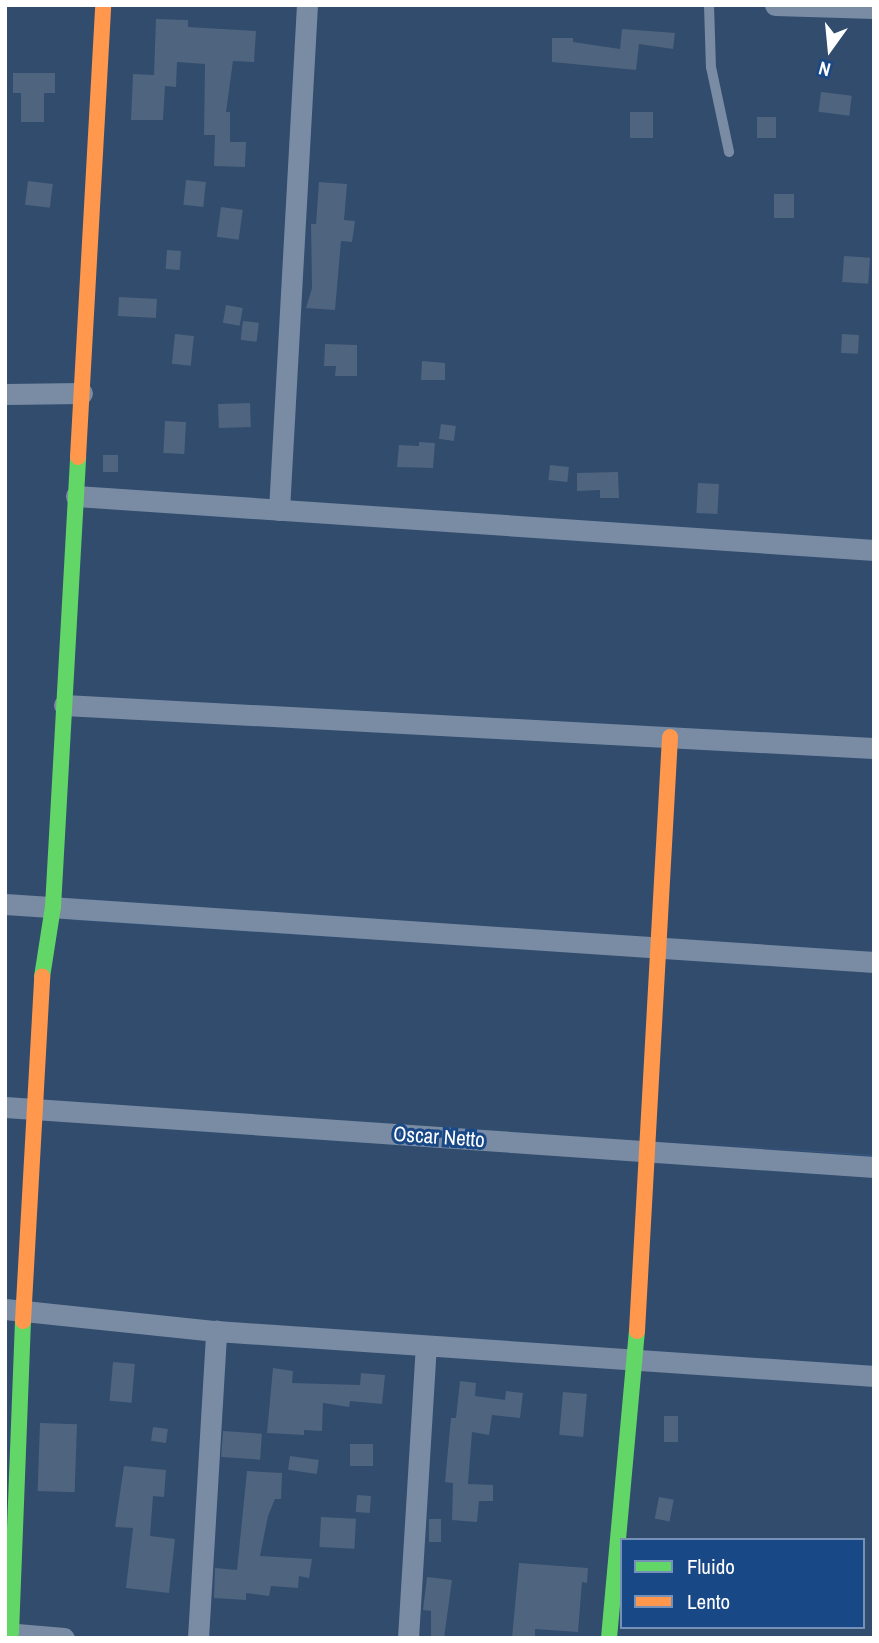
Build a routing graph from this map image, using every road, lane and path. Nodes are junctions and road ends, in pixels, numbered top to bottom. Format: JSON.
{"nodes":[{"id":1,"x":103,"y":5,"type":"edge"},
{"id":2,"x":307,"y":5,"type":"edge"},
{"id":3,"x":709,"y":5,"type":"edge"},
{"id":4,"x":775,"y":5,"type":"edge"},
{"id":5,"x":874,"y":8,"type":"edge"},
{"id":6,"x":729,"y":152,"type":"dead end"},
{"id":7,"x":82,"y":393,"type":"junction"},
{"id":8,"x":5,"y":394,"type":"edge"},
{"id":9,"x":76,"y":496,"type":"junction"},
{"id":10,"x":279,"y":510,"type":"junction"},
{"id":11,"x":874,"y":550,"type":"edge"},
{"id":12,"x":64,"y":705,"type":"junction"},
{"id":13,"x":670,"y":737,"type":"junction"},
{"id":14,"x":873,"y":748,"type":"edge"},
{"id":15,"x":5,"y":904,"type":"edge"},
{"id":16,"x":52,"y":907,"type":"junction"},
{"id":17,"x":658,"y":947,"type":"junction"},
{"id":18,"x":874,"y":962,"type":"edge"},
{"id":19,"x":5,"y":1107,"type":"edge"},
{"id":20,"x":32,"y":1108,"type":"junction"},
{"id":21,"x":647,"y":1151,"type":"junction"},
{"id":22,"x":874,"y":1167,"type":"edge"},
{"id":23,"x":13,"y":1310,"type":"edge"},
{"id":24,"x":216,"y":1331,"type":"junction"},
{"id":25,"x":426,"y":1347,"type":"junction"},
{"id":26,"x":635,"y":1362,"type":"junction"},
{"id":27,"x":874,"y":1377,"type":"edge"},
{"id":28,"x":8,"y":1633,"type":"edge"},
{"id":29,"x":64,"y":1638,"type":"edge"},
{"id":30,"x":198,"y":1638,"type":"edge"},
{"id":31,"x":408,"y":1638,"type":"edge"},
{"id":32,"x":609,"y":1638,"type":"edge"}],
"edges":[{"from":1,"to":7,"type":"street"},
{"from":2,"to":10,"type":"street"},
{"from":3,"to":6,"type":"lane"},
{"from":4,"to":5,"type":"street"},
{"from":7,"to":8,"type":"street"},
{"from":7,"to":9,"type":"street"},
{"from":9,"to":10,"type":"street"},
{"from":9,"to":12,"type":"street"},
{"from":10,"to":11,"type":"street"},
{"from":12,"to":13,"type":"street"},
{"from":12,"to":16,"type":"street"},
{"from":13,"to":14,"type":"street"},
{"from":13,"to":17,"type":"street"},
{"from":15,"to":16,"type":"street"},
{"from":16,"to":17,"type":"street"},
{"from":16,"to":20,"type":"street"},
{"from":17,"to":18,"type":"street"},
{"from":17,"to":21,"type":"street"},
{"from":19,"to":20,"type":"street","name":"Oscar Netto"},
{"from":20,"to":21,"type":"street","name":"Oscar Netto"},
{"from":20,"to":23,"type":"street"},
{"from":21,"to":22,"type":"street","name":"Oscar Netto"},
{"from":21,"to":26,"type":"street"},
{"from":23,"to":24,"type":"street"},
{"from":23,"to":28,"type":"street"},
{"from":24,"to":25,"type":"street"},
{"from":24,"to":30,"type":"street"},
{"from":25,"to":26,"type":"street"},
{"from":25,"to":31,"type":"street"},
{"from":26,"to":27,"type":"street"},
{"from":26,"to":32,"type":"street"},
{"from":28,"to":29,"type":"street"}]}
